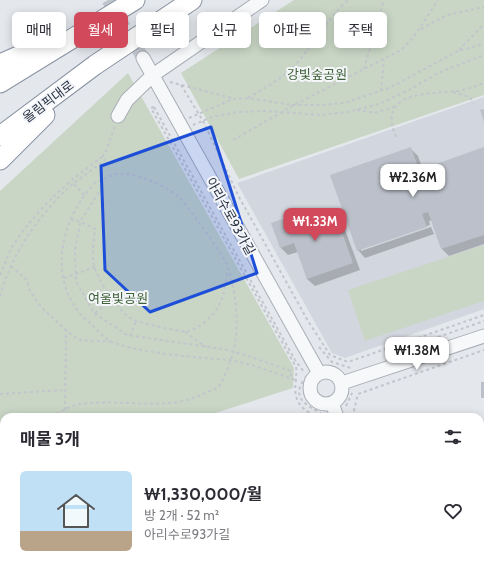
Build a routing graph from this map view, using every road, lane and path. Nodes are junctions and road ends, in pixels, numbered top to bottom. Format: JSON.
{"nodes":[{"id":1,"x":135,"y":0,"type":"edge"},
{"id":2,"x":192,"y":0,"type":"edge"},
{"id":3,"x":262,"y":0,"type":"edge"},
{"id":4,"x":348,"y":0,"type":"edge"},
{"id":5,"x":384,"y":0,"type":"edge"},
{"id":6,"x":438,"y":0,"type":"edge"},
{"id":7,"x":484,"y":7,"type":"edge"},
{"id":8,"x":484,"y":24,"type":"edge"},
{"id":9,"x":418,"y":31,"type":"junction"},
{"id":10,"x":484,"y":44,"type":"edge"},
{"id":11,"x":458,"y":51,"type":"junction"},
{"id":12,"x":484,"y":55,"type":"edge"},
{"id":13,"x":143,"y":58,"type":"tunnel mouth"},
{"id":14,"x":384,"y":60,"type":"junction"},
{"id":15,"x":96,"y":65,"type":"junction"},
{"id":16,"x":364,"y":69,"type":"junction"},
{"id":17,"x":153,"y":75,"type":"junction"},
{"id":18,"x":1,"y":77,"type":"edge"},
{"id":19,"x":169,"y":82,"type":"dead end"},
{"id":20,"x":484,"y":83,"type":"edge"},
{"id":21,"x":181,"y":85,"type":"junction"},
{"id":22,"x":381,"y":91,"type":"junction"},
{"id":23,"x":451,"y":91,"type":"junction"},
{"id":24,"x":233,"y":98,"type":"junction"},
{"id":25,"x":248,"y":98,"type":"junction"},
{"id":26,"x":473,"y":103,"type":"dead end"},
{"id":27,"x":294,"y":105,"type":"junction"},
{"id":28,"x":394,"y":107,"type":"junction"},
{"id":29,"x":356,"y":110,"type":"junction"},
{"id":30,"x":282,"y":112,"type":"junction"},
{"id":31,"x":198,"y":114,"type":"junction"},
{"id":32,"x":118,"y":116,"type":"joint"},
{"id":33,"x":189,"y":118,"type":"dead end"},
{"id":34,"x":203,"y":121,"type":"junction"},
{"id":35,"x":193,"y":125,"type":"dead end"},
{"id":36,"x":0,"y":136,"type":"edge"},
{"id":37,"x":396,"y":137,"type":"dead end"},
{"id":38,"x":233,"y":140,"type":"dead end"},
{"id":39,"x":102,"y":157,"type":"junction"},
{"id":40,"x":0,"y":160,"type":"edge"},
{"id":41,"x":102,"y":181,"type":"junction"},
{"id":42,"x":74,"y":184,"type":"junction"},
{"id":43,"x":84,"y":195,"type":"junction"},
{"id":44,"x":70,"y":219,"type":"junction"},
{"id":45,"x":81,"y":222,"type":"junction"},
{"id":46,"x":11,"y":266,"type":"junction"},
{"id":47,"x":95,"y":268,"type":"junction"},
{"id":48,"x":228,"y":270,"type":"junction"},
{"id":49,"x":75,"y":273,"type":"junction"},
{"id":50,"x":0,"y":275,"type":"edge"},
{"id":51,"x":64,"y":278,"type":"junction"},
{"id":52,"x":0,"y":296,"type":"edge"},
{"id":53,"x":113,"y":299,"type":"junction"},
{"id":54,"x":94,"y":313,"type":"junction"},
{"id":55,"x":484,"y":315,"type":"edge"},
{"id":56,"x":136,"y":321,"type":"junction"},
{"id":57,"x":66,"y":331,"type":"junction"},
{"id":58,"x":184,"y":331,"type":"junction"},
{"id":59,"x":130,"y":336,"type":"junction"},
{"id":60,"x":484,"y":336,"type":"edge"},
{"id":61,"x":113,"y":342,"type":"junction"},
{"id":62,"x":207,"y":347,"type":"junction"},
{"id":63,"x":484,"y":350,"type":"edge"},
{"id":64,"x":233,"y":352,"type":"junction"},
{"id":65,"x":231,"y":361,"type":"junction"},
{"id":66,"x":319,"y":373,"type":"junction"},
{"id":67,"x":291,"y":378,"type":"junction"},
{"id":68,"x":296,"y":380,"type":"junction"},
{"id":69,"x":342,"y":383,"type":"junction"},
{"id":70,"x":65,"y":390,"type":"junction"},
{"id":71,"x":355,"y":391,"type":"dead end"},
{"id":72,"x":0,"y":394,"type":"edge"},
{"id":73,"x":332,"y":403,"type":"junction"},
{"id":74,"x":65,"y":410,"type":"junction"},
{"id":75,"x":59,"y":413,"type":"edge"},
{"id":76,"x":309,"y":413,"type":"edge"},
{"id":77,"x":317,"y":413,"type":"edge"},
{"id":78,"x":341,"y":413,"type":"edge"},
{"id":79,"x":342,"y":413,"type":"edge"},
{"id":80,"x":355,"y":413,"type":"edge"}],
"edges":[{"from":1,"to":18,"type":"highway"},
{"from":2,"to":15,"type":"highway"},
{"from":3,"to":17,"type":"street"},
{"from":4,"to":25,"type":"path"},
{"from":5,"to":16,"type":"path"},
{"from":6,"to":9,"type":"path"},
{"from":7,"to":9,"type":"path"},
{"from":8,"to":11,"type":"path"},
{"from":9,"to":14,"type":"path"},
{"from":10,"to":11,"type":"path"},
{"from":11,"to":22,"type":"path"},
{"from":12,"to":29,"type":"path"},
{"from":13,"to":17,"type":"street","name":"아리수로93가길"},
{"from":14,"to":16,"type":"path"},
{"from":14,"to":22,"type":"path"},
{"from":15,"to":36,"type":"highway","name":"올림픽대로"},
{"from":15,"to":40,"type":"highway"},
{"from":16,"to":27,"type":"path"},
{"from":17,"to":32,"type":"street"},
{"from":17,"to":66,"type":"street","name":"아리수로93가길"},
{"from":19,"to":21,"type":"path"},
{"from":20,"to":23,"type":"path"},
{"from":21,"to":24,"type":"path"},
{"from":21,"to":31,"type":"path"},
{"from":22,"to":27,"type":"path"},
{"from":23,"to":26,"type":"path"},
{"from":23,"to":28,"type":"path"},
{"from":24,"to":25,"type":"path"},
{"from":24,"to":31,"type":"path"},
{"from":25,"to":27,"type":"path"},
{"from":27,"to":30,"type":"path"},
{"from":28,"to":29,"type":"path"},
{"from":28,"to":37,"type":"path"},
{"from":29,"to":30,"type":"path"},
{"from":30,"to":34,"type":"path"},
{"from":30,"to":38,"type":"path"},
{"from":31,"to":33,"type":"path"},
{"from":31,"to":34,"type":"path"},
{"from":32,"to":39,"type":"path"},
{"from":34,"to":35,"type":"path"},
{"from":34,"to":55,"type":"path"},
{"from":39,"to":42,"type":"path"},
{"from":39,"to":50,"type":"path"},
{"from":41,"to":43,"type":"path"},
{"from":41,"to":45,"type":"path"},
{"from":41,"to":48,"type":"path"},
{"from":42,"to":43,"type":"path"},
{"from":42,"to":46,"type":"path"},
{"from":43,"to":44,"type":"path"},
{"from":44,"to":45,"type":"path"},
{"from":44,"to":51,"type":"path"},
{"from":45,"to":47,"type":"path"},
{"from":45,"to":49,"type":"path"},
{"from":46,"to":52,"type":"path"},
{"from":46,"to":57,"type":"path"},
{"from":47,"to":49,"type":"path"},
{"from":47,"to":53,"type":"path"},
{"from":48,"to":58,"type":"path"},
{"from":48,"to":64,"type":"path"},
{"from":49,"to":51,"type":"path"},
{"from":49,"to":54,"type":"path"},
{"from":51,"to":61,"type":"path"},
{"from":53,"to":54,"type":"path"},
{"from":53,"to":56,"type":"path"},
{"from":54,"to":59,"type":"path"},
{"from":56,"to":58,"type":"path"},
{"from":56,"to":59,"type":"path"},
{"from":57,"to":61,"type":"path"},
{"from":57,"to":70,"type":"path"},
{"from":58,"to":62,"type":"path"},
{"from":59,"to":62,"type":"path"},
{"from":60,"to":69,"type":"street"},
{"from":61,"to":65,"type":"path"},
{"from":62,"to":64,"type":"path"},
{"from":63,"to":80,"type":"path"},
{"from":64,"to":65,"type":"path"},
{"from":64,"to":67,"type":"path"},
{"from":65,"to":67,"type":"path"},
{"from":65,"to":74,"type":"path"},
{"from":66,"to":69,"type":"street"},
{"from":66,"to":73,"type":"street"},
{"from":67,"to":68,"type":"path"},
{"from":68,"to":76,"type":"path"},
{"from":68,"to":77,"type":"path"},
{"from":69,"to":73,"type":"street"},
{"from":70,"to":72,"type":"path"},
{"from":70,"to":74,"type":"path"},
{"from":71,"to":79,"type":"path"},
{"from":73,"to":78,"type":"street"},
{"from":74,"to":75,"type":"path"}]}
